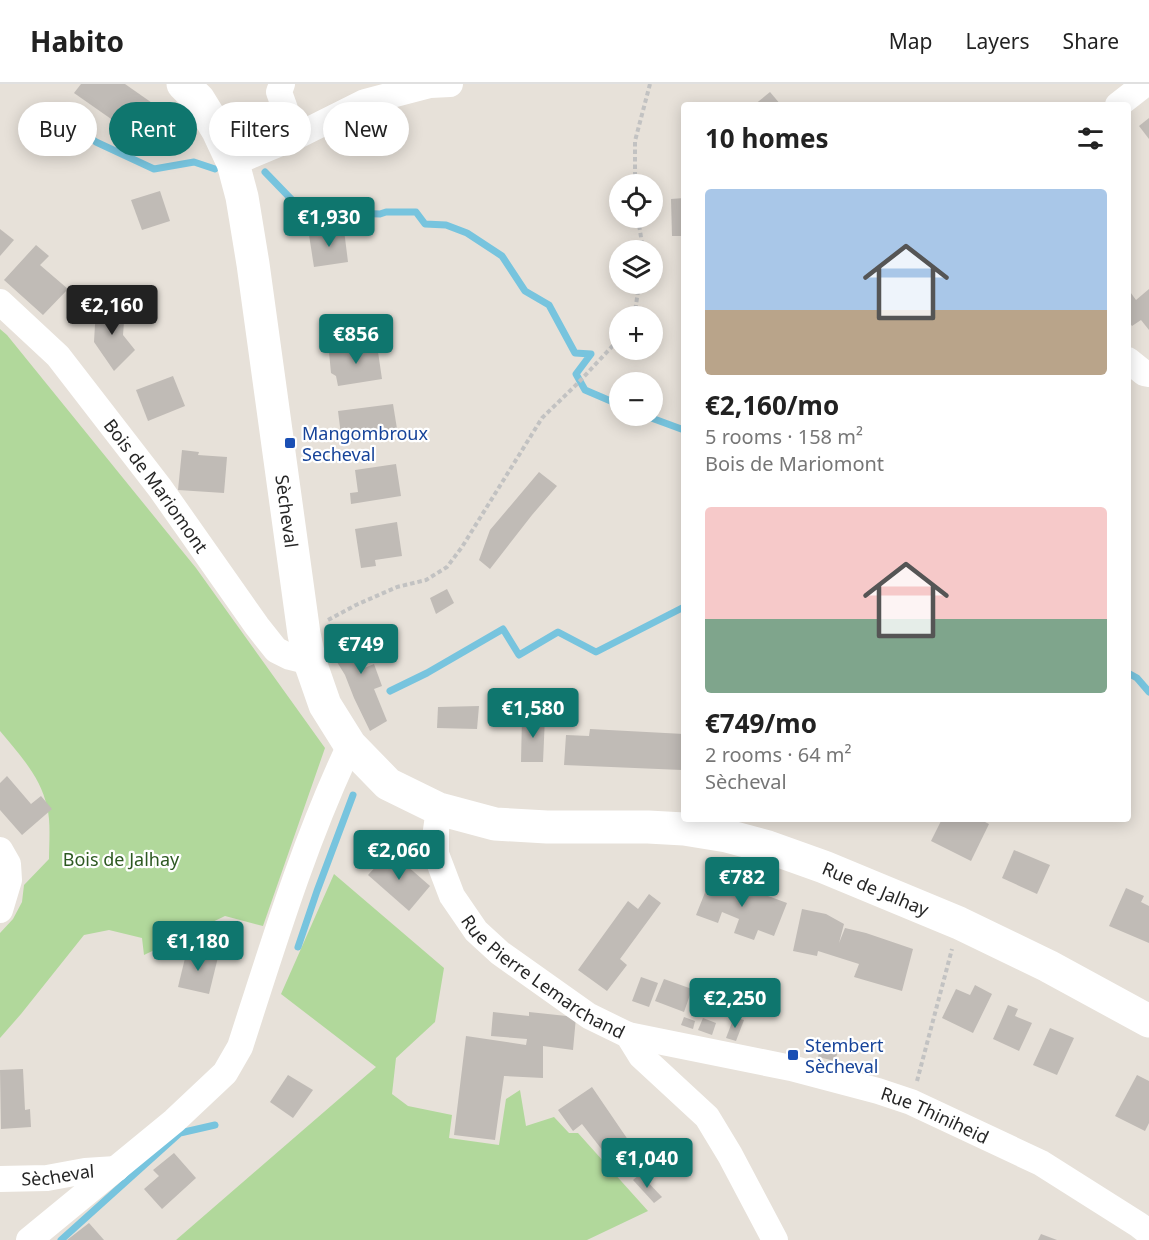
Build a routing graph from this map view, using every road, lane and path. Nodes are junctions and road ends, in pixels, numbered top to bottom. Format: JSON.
{"nodes":[{"id":1,"x":183,"y":84,"type":"edge"},
{"id":2,"x":282,"y":84,"type":"edge"},
{"id":3,"x":450,"y":84,"type":"edge"},
{"id":4,"x":650,"y":84,"type":"edge"},
{"id":5,"x":1144,"y":84,"type":"edge"},
{"id":6,"x":283,"y":102,"type":"edge"},
{"id":7,"x":1122,"y":102,"type":"edge"},
{"id":8,"x":311,"y":129,"type":"edge"},
{"id":9,"x":250,"y":156,"type":"edge"},
{"id":10,"x":233,"y":163,"type":"junction"},
{"id":11,"x":635,"y":174,"type":"edge"},
{"id":12,"x":0,"y":302,"type":"edge"},
{"id":13,"x":609,"y":350,"type":"edge"},
{"id":14,"x":1131,"y":362,"type":"edge"},
{"id":15,"x":1149,"y":374,"type":"edge"},
{"id":16,"x":307,"y":648,"type":"junction"},
{"id":17,"x":350,"y":745,"type":"junction"},
{"id":18,"x":439,"y":809,"type":"junction"},
{"id":19,"x":0,"y":850,"type":"edge"},
{"id":20,"x":0,"y":910,"type":"edge"},
{"id":21,"x":959,"y":923,"type":"junction"},
{"id":22,"x":1149,"y":1021,"type":"edge"},
{"id":23,"x":628,"y":1035,"type":"junction"},
{"id":24,"x":918,"y":1077,"type":"dead end"},
{"id":25,"x":116,"y":1169,"type":"junction"},
{"id":26,"x":0,"y":1179,"type":"edge"},
{"id":27,"x":1149,"y":1233,"type":"edge"},
{"id":28,"x":29,"y":1240,"type":"edge"},
{"id":29,"x":775,"y":1240,"type":"edge"}],
"edges":[{"from":1,"to":10,"type":"main road","name":"Sècheval"},
{"from":2,"to":6,"type":"street"},
{"from":3,"to":8,"type":"street"},
{"from":4,"to":11,"type":"path"},
{"from":5,"to":7,"type":"street"},
{"from":9,"to":10,"type":"street"},
{"from":10,"to":16,"type":"main road","name":"Sècheval"},
{"from":12,"to":16,"type":"street","name":"Bois de Mariomont"},
{"from":13,"to":16,"type":"path"},
{"from":14,"to":15,"type":"street"},
{"from":16,"to":17,"type":"main road","name":"Sècheval"},
{"from":17,"to":18,"type":"main road","name":"Rue de Jalhay"},
{"from":17,"to":25,"type":"street"},
{"from":18,"to":21,"type":"main road","name":"Rue de Jalhay"},
{"from":18,"to":23,"type":"street","name":"Rue Pierre Lemarchand"},
{"from":19,"to":20,"type":"street"},
{"from":21,"to":22,"type":"main road","name":"Rue de Jalhay"},
{"from":21,"to":24,"type":"path"},
{"from":23,"to":27,"type":"street","name":"Rue Thiniheid"},
{"from":23,"to":29,"type":"street","name":"Rue Pierre Lemarchand"},
{"from":25,"to":26,"type":"street","name":"Sècheval"},
{"from":25,"to":28,"type":"street"}]}
